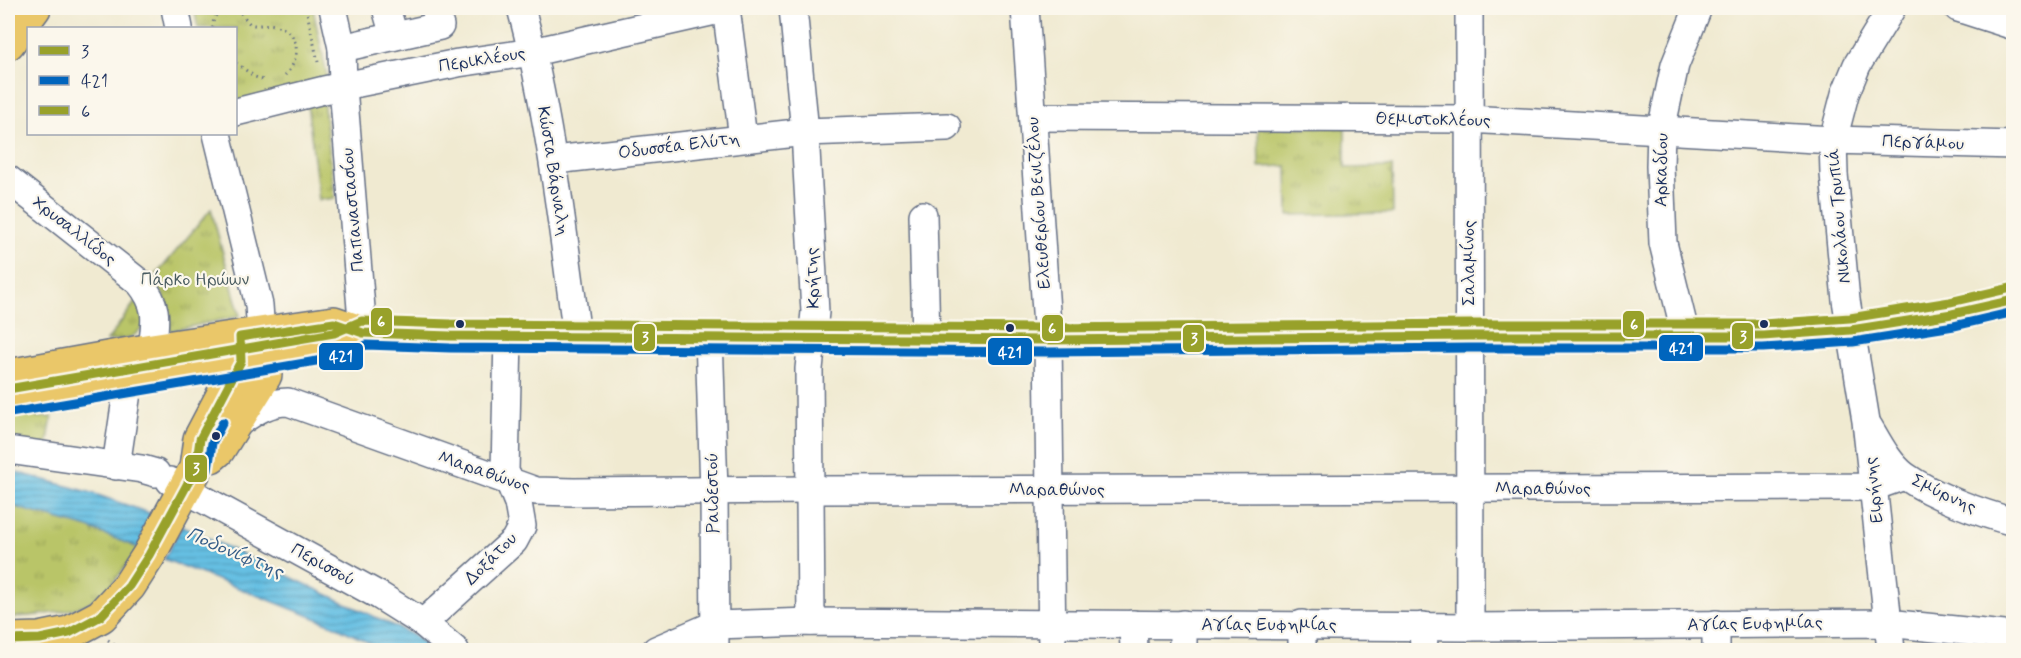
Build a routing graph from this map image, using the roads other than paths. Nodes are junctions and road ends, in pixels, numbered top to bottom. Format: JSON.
{"nodes":[{"id":1,"x":34,"y":8,"type":"edge"},
{"id":2,"x":175,"y":8,"type":"edge"},
{"id":3,"x":333,"y":8,"type":"edge"},
{"id":4,"x":386,"y":8,"type":"edge"},
{"id":5,"x":435,"y":8,"type":"edge"},
{"id":6,"x":521,"y":8,"type":"edge"},
{"id":7,"x":727,"y":8,"type":"edge"},
{"id":8,"x":793,"y":8,"type":"edge"},
{"id":9,"x":1025,"y":8,"type":"edge"},
{"id":10,"x":1469,"y":8,"type":"edge"},
{"id":11,"x":1698,"y":8,"type":"edge"},
{"id":12,"x":1892,"y":8,"type":"edge"},
{"id":13,"x":1958,"y":8,"type":"edge"},
{"id":14,"x":2013,"y":26,"type":"edge"},
{"id":15,"x":179,"y":27,"type":"edge"},
{"id":16,"x":394,"y":36,"type":"junction"},
{"id":17,"x":8,"y":44,"type":"edge"},
{"id":18,"x":342,"y":48,"type":"junction"},
{"id":19,"x":533,"y":52,"type":"junction"},
{"id":20,"x":334,"y":89,"type":"junction"},
{"id":21,"x":237,"y":112,"type":"edge"},
{"id":22,"x":1034,"y":117,"type":"junction"},
{"id":23,"x":1469,"y":119,"type":"junction"},
{"id":24,"x":947,"y":127,"type":"dead end"},
{"id":25,"x":1662,"y":130,"type":"junction"},
{"id":26,"x":805,"y":132,"type":"junction"},
{"id":27,"x":217,"y":135,"type":"edge"},
{"id":28,"x":742,"y":138,"type":"junction"},
{"id":29,"x":1833,"y":140,"type":"junction"},
{"id":30,"x":2013,"y":145,"type":"edge"},
{"id":31,"x":554,"y":160,"type":"junction"},
{"id":32,"x":8,"y":179,"type":"edge"},
{"id":33,"x":923,"y":215,"type":"dead end"},
{"id":34,"x":2013,"y":300,"type":"edge"},
{"id":35,"x":1851,"y":330,"type":"junction"},
{"id":36,"x":363,"y":333,"type":"junction"},
{"id":37,"x":508,"y":336,"type":"junction"},
{"id":38,"x":577,"y":336,"type":"junction"},
{"id":39,"x":709,"y":336,"type":"junction"},
{"id":40,"x":1469,"y":336,"type":"junction"},
{"id":41,"x":1686,"y":336,"type":"junction"},
{"id":42,"x":812,"y":337,"type":"junction"},
{"id":43,"x":926,"y":339,"type":"junction"},
{"id":44,"x":1048,"y":340,"type":"junction"},
{"id":45,"x":251,"y":347,"type":"junction"},
{"id":46,"x":157,"y":362,"type":"junction"},
{"id":47,"x":8,"y":376,"type":"edge"},
{"id":48,"x":129,"y":380,"type":"junction"},
{"id":49,"x":8,"y":401,"type":"edge"},
{"id":50,"x":1866,"y":421,"type":"junction"},
{"id":51,"x":221,"y":422,"type":"junction"},
{"id":52,"x":8,"y":450,"type":"edge"},
{"id":53,"x":116,"y":466,"type":"junction"},
{"id":54,"x":1905,"y":476,"type":"junction"},
{"id":55,"x":511,"y":483,"type":"junction"},
{"id":56,"x":176,"y":484,"type":"junction"},
{"id":57,"x":1874,"y":488,"type":"junction"},
{"id":58,"x":1471,"y":489,"type":"junction"},
{"id":59,"x":810,"y":490,"type":"junction"},
{"id":60,"x":1049,"y":490,"type":"junction"},
{"id":61,"x":714,"y":491,"type":"junction"},
{"id":62,"x":2013,"y":522,"type":"edge"},
{"id":63,"x":811,"y":622,"type":"junction"},
{"id":64,"x":1887,"y":622,"type":"junction"},
{"id":65,"x":423,"y":623,"type":"junction"},
{"id":66,"x":1052,"y":623,"type":"junction"},
{"id":67,"x":1133,"y":624,"type":"junction"},
{"id":68,"x":1470,"y":627,"type":"junction"},
{"id":69,"x":2013,"y":636,"type":"edge"},
{"id":70,"x":1183,"y":637,"type":"edge"},
{"id":71,"x":1302,"y":637,"type":"edge"},
{"id":72,"x":1716,"y":637,"type":"edge"},
{"id":73,"x":715,"y":638,"type":"edge"},
{"id":74,"x":1424,"y":638,"type":"edge"},
{"id":75,"x":1517,"y":639,"type":"edge"},
{"id":76,"x":8,"y":640,"type":"edge"},
{"id":77,"x":455,"y":651,"type":"edge"},
{"id":78,"x":656,"y":651,"type":"edge"},
{"id":79,"x":1052,"y":651,"type":"edge"},
{"id":80,"x":1134,"y":651,"type":"edge"},
{"id":81,"x":1892,"y":651,"type":"edge"}],
"edges":[{"from":1,"to":17,"type":"main road"},
{"from":2,"to":15,"type":"street"},
{"from":3,"to":18,"type":"street","name":"Παπαναστασίου"},
{"from":4,"to":16,"type":"street"},
{"from":5,"to":16,"type":"street"},
{"from":6,"to":19,"type":"street","name":"Κώστα Βάρναλη"},
{"from":7,"to":19,"type":"street","name":"Περικλέους"},
{"from":7,"to":28,"type":"street"},
{"from":8,"to":26,"type":"street","name":"Κρήτης"},
{"from":9,"to":22,"type":"street","name":"Ελευθερίου Βενιζέλου"},
{"from":10,"to":23,"type":"street","name":"Σαλαμίνος"},
{"from":11,"to":25,"type":"street","name":"Αρκαδίου"},
{"from":12,"to":29,"type":"street","name":"Νικολάου Τρυπιά"},
{"from":13,"to":14,"type":"street"},
{"from":16,"to":18,"type":"street"},
{"from":18,"to":20,"type":"street","name":"Παπαναστασίου"},
{"from":19,"to":20,"type":"street","name":"Περικλέους"},
{"from":19,"to":31,"type":"street","name":"Κώστα Βάρναλη"},
{"from":20,"to":21,"type":"street","name":"Περικλέους"},
{"from":20,"to":36,"type":"street","name":"Παπαναστασίου"},
{"from":22,"to":23,"type":"street","name":"Θεμιστοκλέους"},
{"from":22,"to":44,"type":"street","name":"Ελευθερίου Βενιζέλου"},
{"from":23,"to":25,"type":"street","name":"Θεμιστοκλέους"},
{"from":23,"to":40,"type":"street","name":"Σαλαμίνος"},
{"from":24,"to":26,"type":"street","name":"Οδυσσέα Ελύτη"},
{"from":25,"to":29,"type":"street","name":"Θεμιστοκλέους"},
{"from":25,"to":41,"type":"street","name":"Αρκαδίου"},
{"from":26,"to":28,"type":"street","name":"Οδυσσέα Ελύτη"},
{"from":26,"to":42,"type":"street","name":"Κρήτης"},
{"from":27,"to":45,"type":"street"},
{"from":28,"to":31,"type":"street","name":"Οδυσσέα Ελύτη"},
{"from":29,"to":30,"type":"street","name":"Περγάμου"},
{"from":29,"to":35,"type":"street","name":"Νικολάου Τρυπιά"},
{"from":31,"to":38,"type":"street","name":"Κώστα Βάρναλη"},
{"from":32,"to":46,"type":"street","name":"Χρυσαλλίδος"},
{"from":33,"to":43,"type":"street"},
{"from":34,"to":35,"type":"main road"},
{"from":35,"to":41,"type":"main road"},
{"from":35,"to":50,"type":"street","name":"Ειρήνης"},
{"from":36,"to":37,"type":"main road"},
{"from":36,"to":45,"type":"main road"},
{"from":37,"to":38,"type":"main road"},
{"from":37,"to":55,"type":"street","name":"Δοξάτου"},
{"from":38,"to":39,"type":"main road"},
{"from":39,"to":42,"type":"main road"},
{"from":39,"to":61,"type":"street","name":"Ραιδεστού"},
{"from":40,"to":41,"type":"main road"},
{"from":40,"to":44,"type":"main road"},
{"from":40,"to":58,"type":"street","name":"Σαλαμίνος"},
{"from":42,"to":43,"type":"main road"},
{"from":42,"to":59,"type":"street","name":"Κρήτης"},
{"from":43,"to":44,"type":"main road"},
{"from":44,"to":60,"type":"street","name":"Ελευθερίου Βενιζέλου"},
{"from":45,"to":46,"type":"main road"},
{"from":45,"to":51,"type":"main road"},
{"from":46,"to":47,"type":"main road"},
{"from":46,"to":48,"type":"main road"},
{"from":46,"to":51,"type":"main road"},
{"from":48,"to":49,"type":"main road"},
{"from":48,"to":53,"type":"street"},
{"from":50,"to":54,"type":"street","name":"Σμύρνης"},
{"from":50,"to":57,"type":"street","name":"Ειρήνης"},
{"from":51,"to":55,"type":"street","name":"Μαραθώνος"},
{"from":51,"to":56,"type":"main road"},
{"from":52,"to":53,"type":"street"},
{"from":53,"to":56,"type":"street"},
{"from":54,"to":57,"type":"street","name":"Μαραθώνος"},
{"from":54,"to":62,"type":"street","name":"Σμύρνης"},
{"from":55,"to":61,"type":"street","name":"Μαραθώνος"},
{"from":55,"to":65,"type":"street","name":"Δοξάτου"},
{"from":56,"to":65,"type":"street","name":"Περισσού"},
{"from":56,"to":76,"type":"main road"},
{"from":57,"to":58,"type":"street","name":"Μαραθώνος"},
{"from":57,"to":64,"type":"street","name":"Ειρήνης"},
{"from":58,"to":60,"type":"street","name":"Μαραθώνος"},
{"from":58,"to":68,"type":"street","name":"Σαλαμίνος"},
{"from":59,"to":60,"type":"street","name":"Μαραθώνος"},
{"from":59,"to":61,"type":"street","name":"Μαραθώνος"},
{"from":59,"to":63,"type":"street","name":"Κρήτης"},
{"from":60,"to":66,"type":"street","name":"Ελευθερίου Βενιζέλου"},
{"from":61,"to":73,"type":"street","name":"Ραιδεστού"},
{"from":63,"to":66,"type":"street","name":"Αγίας Ευφημίας"},
{"from":63,"to":73,"type":"street","name":"Αγίας Ευφημίας"},
{"from":64,"to":69,"type":"street","name":"Αγίας Ευφημίας"},
{"from":64,"to":72,"type":"street","name":"Αγίας Ευφημίας"},
{"from":64,"to":81,"type":"street","name":"Ειρήνης"},
{"from":65,"to":77,"type":"street","name":"Περισσού"},
{"from":66,"to":67,"type":"street","name":"Αγίας Ευφημίας"},
{"from":66,"to":79,"type":"street","name":"Ελευθερίου Βενιζέλου"},
{"from":67,"to":70,"type":"street","name":"Αγίας Ευφημίας"},
{"from":67,"to":80,"type":"street"},
{"from":68,"to":74,"type":"street","name":"Αγίας Ευφημίας"},
{"from":68,"to":75,"type":"street","name":"Αγίας Ευφημίας"},
{"from":70,"to":71,"type":"street","name":"Αγίας Ευφημίας"},
{"from":71,"to":74,"type":"street","name":"Αγίας Ευφημίας"},
{"from":72,"to":75,"type":"street","name":"Αγίας Ευφημίας"},
{"from":73,"to":78,"type":"street","name":"Αγίας Ευφημίας"}]}
